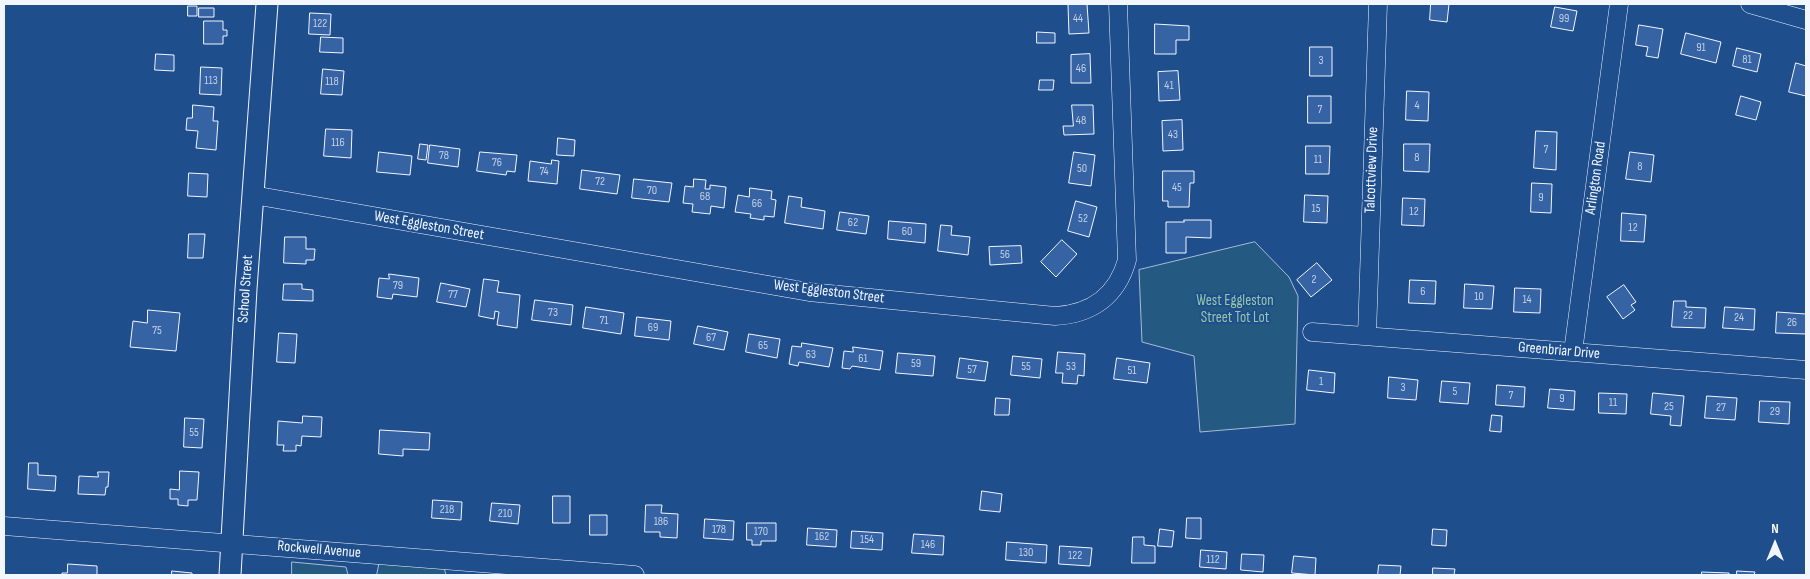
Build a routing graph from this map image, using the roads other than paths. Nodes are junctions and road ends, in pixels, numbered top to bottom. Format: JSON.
{"nodes":[{"id":1,"x":267,"y":4,"type":"edge"},
{"id":2,"x":1118,"y":4,"type":"edge"},
{"id":3,"x":1378,"y":4,"type":"edge"},
{"id":4,"x":1619,"y":4,"type":"edge"},
{"id":5,"x":1750,"y":4,"type":"edge"},
{"id":6,"x":1806,"y":20,"type":"edge"},
{"id":7,"x":253,"y":196,"type":"junction"},
{"id":8,"x":1312,"y":332,"type":"dead end"},
{"id":9,"x":1367,"y":335,"type":"junction"},
{"id":10,"x":1573,"y":352,"type":"junction"},
{"id":11,"x":1806,"y":370,"type":"edge"},
{"id":12,"x":4,"y":526,"type":"edge"},
{"id":13,"x":233,"y":543,"type":"junction"},
{"id":14,"x":546,"y":572,"type":"edge"},
{"id":15,"x":230,"y":575,"type":"edge"},
{"id":16,"x":635,"y":575,"type":"edge"}],
"edges":[{"from":1,"to":7,"type":"main road","name":"School Street"},
{"from":2,"to":7,"type":"street","name":"West Eggleston Street"},
{"from":3,"to":9,"type":"street","name":"Talcottview Drive"},
{"from":4,"to":10,"type":"street","name":"Arlington Road"},
{"from":5,"to":6,"type":"street"},
{"from":7,"to":13,"type":"main road","name":"School Street"},
{"from":8,"to":9,"type":"street","name":"Greenbriar Drive"},
{"from":9,"to":10,"type":"street","name":"Greenbriar Drive"},
{"from":10,"to":11,"type":"street","name":"Greenbriar Drive"},
{"from":12,"to":13,"type":"street","name":"Rockwell Avenue"},
{"from":13,"to":14,"type":"street","name":"Rockwell Avenue"},
{"from":13,"to":15,"type":"main road","name":"School Street"},
{"from":14,"to":16,"type":"street","name":"Rockwell Avenue"}]}
